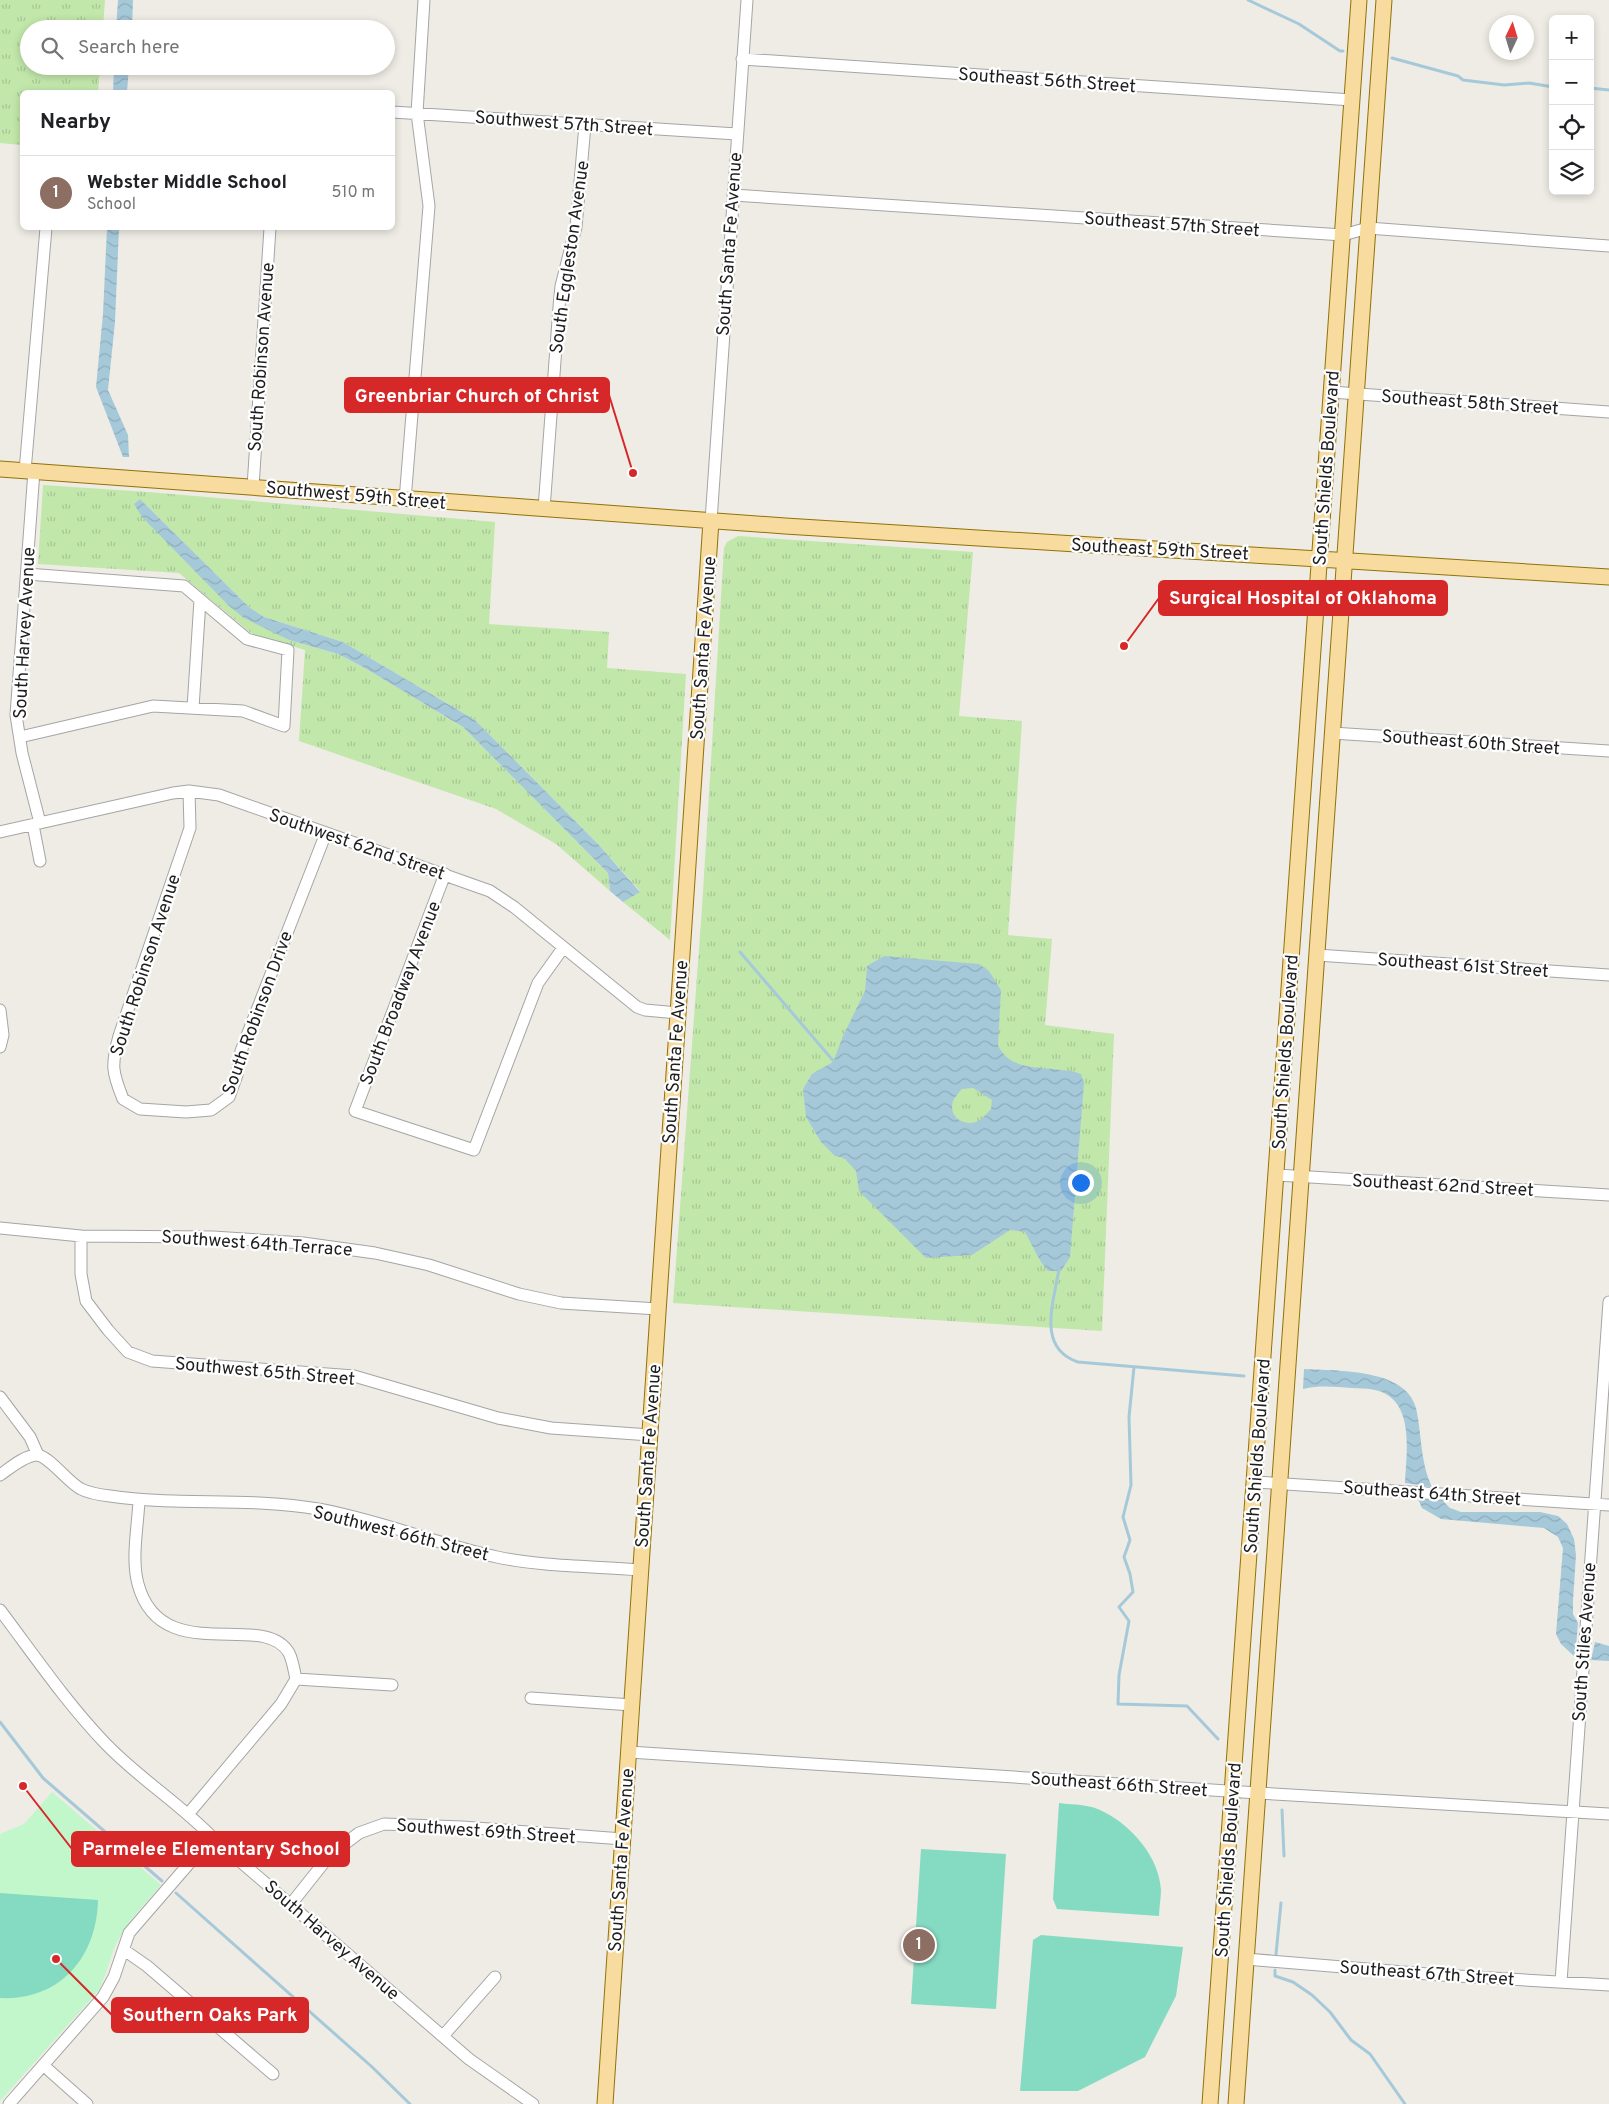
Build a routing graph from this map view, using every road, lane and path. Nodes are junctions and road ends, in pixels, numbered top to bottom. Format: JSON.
{"nodes":[{"id":1,"x":424,"y":0,"type":"edge"},
{"id":2,"x":747,"y":0,"type":"edge"},
{"id":3,"x":1360,"y":0,"type":"edge"},
{"id":4,"x":1384,"y":0,"type":"edge"},
{"id":5,"x":742,"y":59,"type":"junction"},
{"id":6,"x":1352,"y":100,"type":"junction"},
{"id":7,"x":395,"y":112,"type":"edge"},
{"id":8,"x":417,"y":114,"type":"junction"},
{"id":9,"x":585,"y":125,"type":"junction"},
{"id":10,"x":736,"y":134,"type":"junction"},
{"id":11,"x":733,"y":195,"type":"junction"},
{"id":12,"x":1368,"y":228,"type":"junction"},
{"id":13,"x":46,"y":230,"type":"edge"},
{"id":14,"x":270,"y":230,"type":"edge"},
{"id":15,"x":1343,"y":235,"type":"junction"},
{"id":16,"x":1609,"y":246,"type":"edge"},
{"id":17,"x":1331,"y":392,"type":"junction"},
{"id":18,"x":1356,"y":394,"type":"junction"},
{"id":19,"x":1609,"y":412,"type":"edge"},
{"id":20,"x":0,"y":469,"type":"edge"},
{"id":21,"x":30,"y":471,"type":"junction"},
{"id":22,"x":252,"y":487,"type":"junction"},
{"id":23,"x":405,"y":500,"type":"junction"},
{"id":24,"x":544,"y":509,"type":"junction"},
{"id":25,"x":711,"y":521,"type":"junction"},
{"id":26,"x":1320,"y":559,"type":"junction"},
{"id":27,"x":1344,"y":559,"type":"junction"},
{"id":28,"x":27,"y":574,"type":"junction"},
{"id":29,"x":1609,"y":577,"type":"edge"},
{"id":30,"x":200,"y":600,"type":"junction"},
{"id":31,"x":193,"y":708,"type":"junction"},
{"id":32,"x":1332,"y":732,"type":"junction"},
{"id":33,"x":20,"y":737,"type":"junction"},
{"id":34,"x":1609,"y":751,"type":"edge"},
{"id":35,"x":189,"y":791,"type":"junction"},
{"id":36,"x":37,"y":824,"type":"junction"},
{"id":37,"x":0,"y":832,"type":"edge"},
{"id":38,"x":326,"y":833,"type":"junction"},
{"id":39,"x":40,"y":861,"type":"dead end"},
{"id":40,"x":1298,"y":869,"type":"junction"},
{"id":41,"x":1323,"y":871,"type":"junction"},
{"id":42,"x":445,"y":874,"type":"junction"},
{"id":43,"x":563,"y":948,"type":"junction"},
{"id":44,"x":1317,"y":955,"type":"junction"},
{"id":45,"x":1609,"y":975,"type":"edge"},
{"id":46,"x":0,"y":1010,"type":"edge"},
{"id":47,"x":678,"y":1013,"type":"junction"},
{"id":48,"x":0,"y":1047,"type":"edge"},
{"id":49,"x":160,"y":1111,"type":"joint"},
{"id":50,"x":1277,"y":1175,"type":"junction"},
{"id":51,"x":1301,"y":1176,"type":"junction"},
{"id":52,"x":1609,"y":1195,"type":"edge"},
{"id":53,"x":0,"y":1228,"type":"edge"},
{"id":54,"x":81,"y":1236,"type":"junction"},
{"id":55,"x":1609,"y":1302,"type":"edge"},
{"id":56,"x":658,"y":1309,"type":"junction"},
{"id":57,"x":0,"y":1397,"type":"edge"},
{"id":58,"x":650,"y":1435,"type":"junction"},
{"id":59,"x":38,"y":1455,"type":"junction"},
{"id":60,"x":0,"y":1475,"type":"edge"},
{"id":61,"x":1256,"y":1482,"type":"junction"},
{"id":62,"x":1280,"y":1483,"type":"junction"},
{"id":63,"x":139,"y":1500,"type":"junction"},
{"id":64,"x":1594,"y":1504,"type":"junction"},
{"id":65,"x":1609,"y":1505,"type":"edge"},
{"id":66,"x":641,"y":1570,"type":"junction"},
{"id":67,"x":0,"y":1610,"type":"edge"},
{"id":68,"x":296,"y":1679,"type":"junction"},
{"id":69,"x":392,"y":1686,"type":"dead end"},
{"id":70,"x":531,"y":1698,"type":"dead end"},
{"id":71,"x":632,"y":1705,"type":"junction"},
{"id":72,"x":628,"y":1752,"type":"junction"},
{"id":73,"x":1232,"y":1792,"type":"junction"},
{"id":74,"x":1258,"y":1794,"type":"junction"},
{"id":75,"x":1572,"y":1811,"type":"junction"},
{"id":76,"x":189,"y":1813,"type":"junction"},
{"id":77,"x":1609,"y":1814,"type":"edge"},
{"id":78,"x":212,"y":1837,"type":"junction"},
{"id":79,"x":623,"y":1839,"type":"junction"},
{"id":80,"x":291,"y":1904,"type":"junction"},
{"id":81,"x":124,"y":1950,"type":"junction"},
{"id":82,"x":1246,"y":1960,"type":"junction"},
{"id":83,"x":495,"y":1977,"type":"dead end"},
{"id":84,"x":1561,"y":1982,"type":"junction"},
{"id":85,"x":1609,"y":1985,"type":"edge"},
{"id":86,"x":443,"y":2036,"type":"junction"},
{"id":87,"x":42,"y":2065,"type":"junction"},
{"id":88,"x":273,"y":2074,"type":"dead end"},
{"id":89,"x":10,"y":2104,"type":"edge"},
{"id":90,"x":87,"y":2104,"type":"edge"},
{"id":91,"x":533,"y":2104,"type":"edge"},
{"id":92,"x":605,"y":2104,"type":"edge"},
{"id":93,"x":1210,"y":2104,"type":"edge"},
{"id":94,"x":1236,"y":2104,"type":"edge"}],
"edges":[{"from":1,"to":8,"type":"street"},
{"from":2,"to":5,"type":"street","name":"South Santa Fe Avenue"},
{"from":3,"to":6,"type":"main road","name":"South Shields Boulevard"},
{"from":4,"to":12,"type":"main road","name":"South Shields Boulevard"},
{"from":5,"to":6,"type":"street","name":"Southeast 56th Street"},
{"from":5,"to":10,"type":"street","name":"South Santa Fe Avenue"},
{"from":6,"to":15,"type":"main road","name":"South Shields Boulevard"},
{"from":7,"to":8,"type":"street","name":"Southwest 57th Street"},
{"from":8,"to":9,"type":"street","name":"Southwest 57th Street"},
{"from":8,"to":23,"type":"street"},
{"from":9,"to":10,"type":"street","name":"Southwest 57th Street"},
{"from":9,"to":24,"type":"street","name":"South Eggleston Avenue"},
{"from":10,"to":11,"type":"street","name":"South Santa Fe Avenue"},
{"from":11,"to":15,"type":"street","name":"Southeast 57th Street"},
{"from":11,"to":25,"type":"street","name":"South Santa Fe Avenue"},
{"from":12,"to":15,"type":"street","name":"Southeast 57th Street"},
{"from":12,"to":16,"type":"street","name":"Southeast 57th Street"},
{"from":12,"to":18,"type":"main road","name":"South Shields Boulevard"},
{"from":13,"to":21,"type":"street","name":"South Harvey Avenue"},
{"from":14,"to":22,"type":"street","name":"South Robinson Avenue"},
{"from":15,"to":17,"type":"main road","name":"South Shields Boulevard"},
{"from":17,"to":18,"type":"street","name":"Southeast 58th Street"},
{"from":17,"to":26,"type":"main road","name":"South Shields Boulevard"},
{"from":18,"to":19,"type":"street","name":"Southeast 58th Street"},
{"from":18,"to":27,"type":"main road","name":"South Shields Boulevard"},
{"from":20,"to":21,"type":"main road","name":"Southwest 59th Street"},
{"from":21,"to":22,"type":"main road","name":"Southwest 59th Street"},
{"from":21,"to":28,"type":"street","name":"South Harvey Avenue"},
{"from":22,"to":23,"type":"main road","name":"Southwest 59th Street"},
{"from":23,"to":24,"type":"main road","name":"Southwest 59th Street"},
{"from":24,"to":25,"type":"main road","name":"Southwest 59th Street"},
{"from":25,"to":26,"type":"main road","name":"Southeast 59th Street"},
{"from":25,"to":47,"type":"main road","name":"South Santa Fe Avenue"},
{"from":26,"to":27,"type":"main road","name":"Southeast 59th Street"},
{"from":26,"to":40,"type":"main road","name":"South Shields Boulevard"},
{"from":27,"to":29,"type":"main road","name":"Southeast 59th Street"},
{"from":27,"to":32,"type":"main road","name":"South Shields Boulevard"},
{"from":28,"to":30,"type":"street"},
{"from":28,"to":33,"type":"street","name":"South Harvey Avenue"},
{"from":30,"to":31,"type":"street"},
{"from":30,"to":31,"type":"street"},
{"from":31,"to":33,"type":"street"},
{"from":32,"to":34,"type":"street","name":"Southeast 60th Street"},
{"from":32,"to":41,"type":"main road","name":"South Shields Boulevard"},
{"from":33,"to":36,"type":"street","name":"South Harvey Avenue"},
{"from":35,"to":36,"type":"street","name":"Southwest 62nd Street"},
{"from":35,"to":38,"type":"street","name":"Southwest 62nd Street"},
{"from":35,"to":49,"type":"street","name":"South Robinson Avenue"},
{"from":36,"to":37,"type":"street","name":"Southwest 62nd Street"},
{"from":36,"to":39,"type":"street","name":"South Harvey Avenue"},
{"from":38,"to":42,"type":"street","name":"Southwest 62nd Street"},
{"from":38,"to":49,"type":"street","name":"South Robinson Drive"},
{"from":40,"to":41,"type":"main road"},
{"from":40,"to":50,"type":"main road","name":"South Shields Boulevard"},
{"from":41,"to":44,"type":"main road","name":"South Shields Boulevard"},
{"from":42,"to":43,"type":"street","name":"Southwest 62nd Street"},
{"from":42,"to":43,"type":"street","name":"South Broadway Avenue"},
{"from":43,"to":47,"type":"street","name":"Southwest 62nd Street"},
{"from":44,"to":45,"type":"street","name":"Southeast 61st Street"},
{"from":44,"to":51,"type":"main road","name":"South Shields Boulevard"},
{"from":46,"to":48,"type":"street"},
{"from":47,"to":56,"type":"main road","name":"South Santa Fe Avenue"},
{"from":50,"to":51,"type":"street","name":"Southeast 62nd Street"},
{"from":50,"to":61,"type":"main road","name":"South Shields Boulevard"},
{"from":51,"to":52,"type":"street","name":"Southeast 62nd Street"},
{"from":51,"to":62,"type":"main road","name":"South Shields Boulevard"},
{"from":53,"to":54,"type":"street","name":"Southwest 64th Terrace"},
{"from":54,"to":56,"type":"street","name":"Southwest 64th Terrace"},
{"from":54,"to":58,"type":"street","name":"Southwest 65th Street"},
{"from":55,"to":64,"type":"street","name":"South Stiles Avenue"},
{"from":56,"to":58,"type":"main road","name":"South Santa Fe Avenue"},
{"from":57,"to":59,"type":"street"},
{"from":58,"to":66,"type":"main road","name":"South Santa Fe Avenue"},
{"from":59,"to":60,"type":"street"},
{"from":59,"to":63,"type":"street","name":"Southwest 66th Street"},
{"from":61,"to":62,"type":"street","name":"Southeast 64th Street"},
{"from":61,"to":73,"type":"main road","name":"South Shields Boulevard"},
{"from":62,"to":64,"type":"street","name":"Southeast 64th Street"},
{"from":62,"to":74,"type":"main road","name":"South Shields Boulevard"},
{"from":63,"to":66,"type":"street","name":"Southwest 66th Street"},
{"from":63,"to":68,"type":"street"},
{"from":64,"to":65,"type":"street","name":"Southeast 64th Street"},
{"from":64,"to":75,"type":"street","name":"South Stiles Avenue"},
{"from":66,"to":71,"type":"main road","name":"South Santa Fe Avenue"},
{"from":67,"to":76,"type":"street","name":"South Harvey Avenue"},
{"from":68,"to":69,"type":"street"},
{"from":68,"to":76,"type":"street"},
{"from":70,"to":71,"type":"street"},
{"from":71,"to":72,"type":"main road","name":"South Santa Fe Avenue"},
{"from":72,"to":73,"type":"street","name":"Southeast 66th Street"},
{"from":72,"to":79,"type":"main road","name":"South Santa Fe Avenue"},
{"from":73,"to":74,"type":"street","name":"Southeast 66th Street"},
{"from":73,"to":93,"type":"main road","name":"South Shields Boulevard"},
{"from":74,"to":75,"type":"street","name":"Southeast 66th Street"},
{"from":74,"to":82,"type":"main road","name":"South Shields Boulevard"},
{"from":75,"to":77,"type":"street","name":"Southeast 66th Street"},
{"from":75,"to":84,"type":"street","name":"South Stiles Avenue"},
{"from":76,"to":78,"type":"street","name":"South Harvey Avenue"},
{"from":78,"to":80,"type":"street","name":"South Harvey Avenue"},
{"from":78,"to":81,"type":"street"},
{"from":79,"to":80,"type":"street","name":"Southwest 69th Street"},
{"from":79,"to":92,"type":"main road","name":"South Santa Fe Avenue"},
{"from":80,"to":86,"type":"street","name":"South Harvey Avenue"},
{"from":81,"to":87,"type":"street"},
{"from":81,"to":88,"type":"street"},
{"from":82,"to":84,"type":"street","name":"Southeast 67th Street"},
{"from":82,"to":94,"type":"main road","name":"South Shields Boulevard"},
{"from":83,"to":86,"type":"street"},
{"from":84,"to":85,"type":"street","name":"Southeast 67th Street"},
{"from":86,"to":91,"type":"street","name":"South Harvey Avenue"},
{"from":87,"to":89,"type":"street"},
{"from":87,"to":90,"type":"street"}]}
